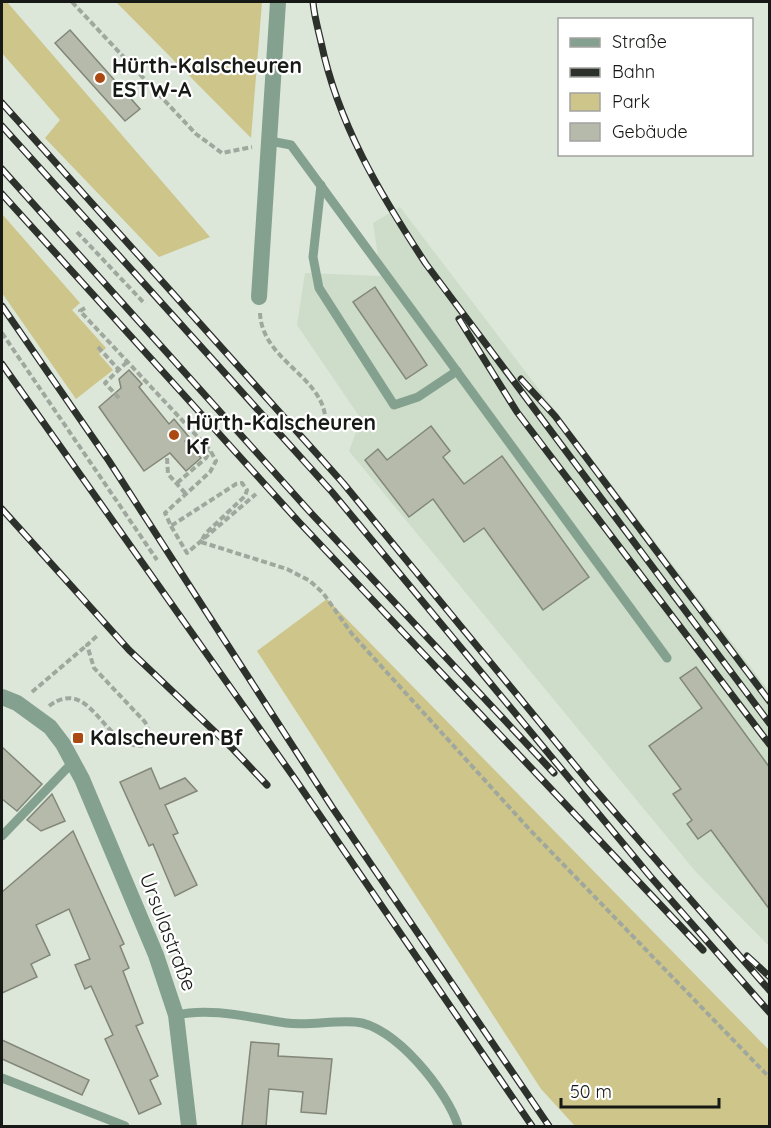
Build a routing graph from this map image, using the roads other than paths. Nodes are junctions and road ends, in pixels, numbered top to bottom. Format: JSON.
{"nodes":[{"id":1,"x":278,"y":2,"type":"edge"},
{"id":2,"x":270,"y":141,"type":"junction"},
{"id":3,"x":321,"y":185,"type":"junction"},
{"id":4,"x":259,"y":297,"type":"road end"},
{"id":5,"x":457,"y":371,"type":"junction"},
{"id":6,"x":667,"y":657,"type":"dead end"},
{"id":7,"x":2,"y":697,"type":"edge"},
{"id":8,"x":73,"y":762,"type":"junction"},
{"id":9,"x":2,"y":836,"type":"edge"},
{"id":10,"x":176,"y":1016,"type":"junction"},
{"id":11,"x":2,"y":1078,"type":"edge"},
{"id":12,"x":126,"y":1126,"type":"edge"},
{"id":13,"x":189,"y":1126,"type":"edge"},
{"id":14,"x":458,"y":1126,"type":"edge"}],
"edges":[{"from":1,"to":2,"type":"street"},
{"from":2,"to":3,"type":"lane"},
{"from":2,"to":4,"type":"street"},
{"from":3,"to":5,"type":"lane"},
{"from":3,"to":5,"type":"lane"},
{"from":5,"to":6,"type":"lane"},
{"from":7,"to":8,"type":"street","name":"Ursulastraße"},
{"from":8,"to":9,"type":"lane"},
{"from":8,"to":10,"type":"street","name":"Ursulastraße"},
{"from":10,"to":13,"type":"street","name":"Ursulastraße"},
{"from":10,"to":14,"type":"lane"},
{"from":11,"to":12,"type":"lane"}]}
